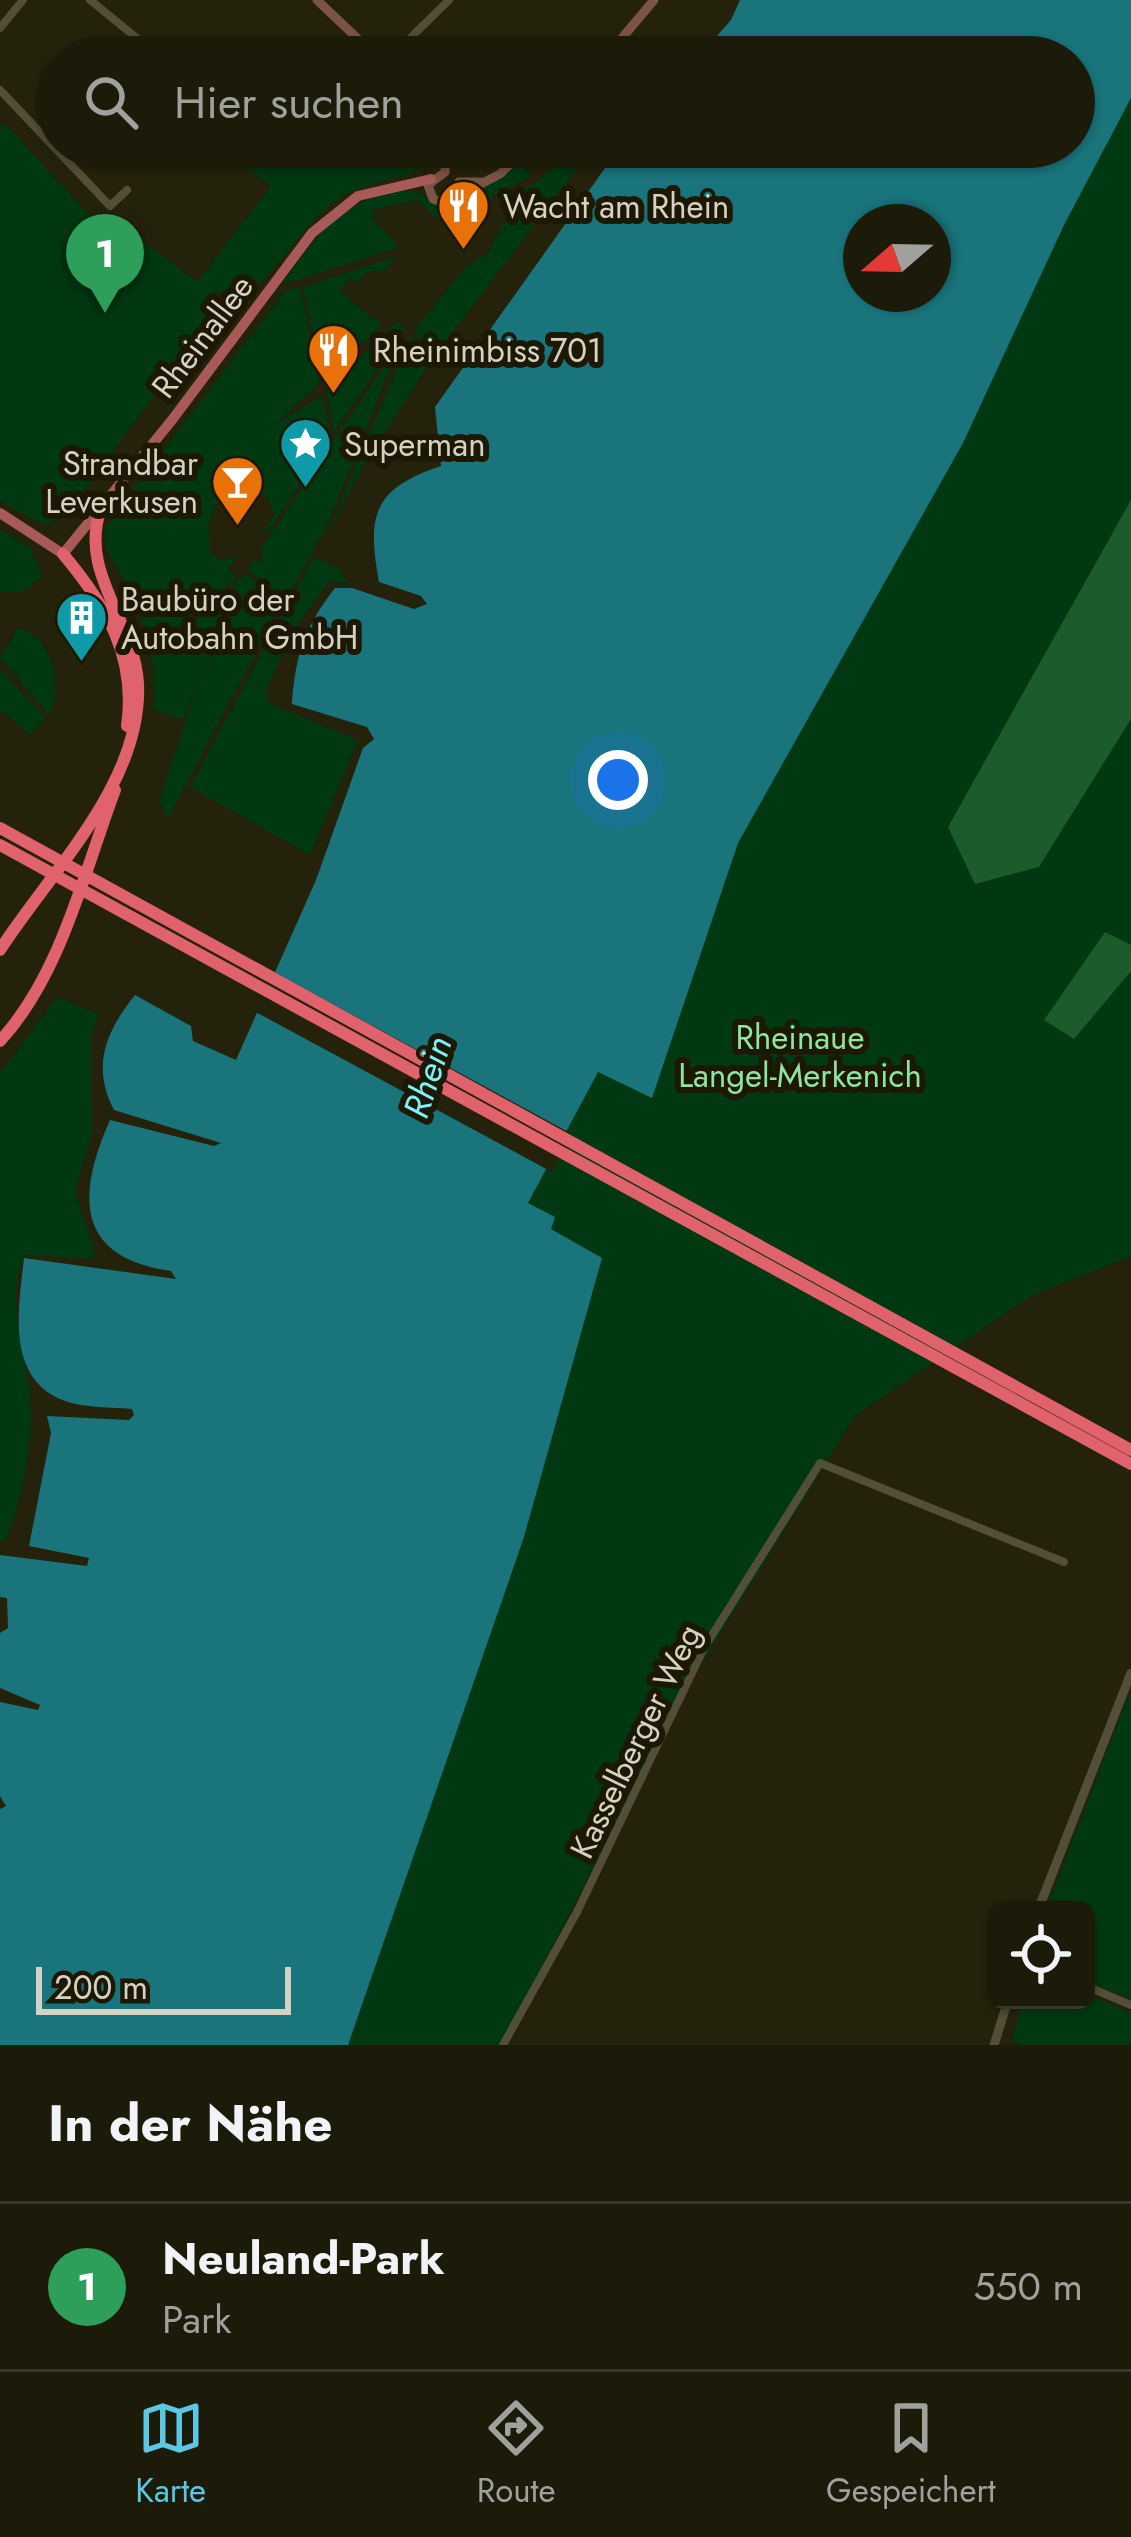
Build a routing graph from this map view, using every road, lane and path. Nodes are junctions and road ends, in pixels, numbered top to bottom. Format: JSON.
{"nodes":[{"id":1,"x":23,"y":0,"type":"edge"},
{"id":2,"x":90,"y":0,"type":"edge"},
{"id":3,"x":317,"y":0,"type":"edge"},
{"id":4,"x":448,"y":0,"type":"edge"},
{"id":5,"x":654,"y":0,"type":"edge"},
{"id":6,"x":0,"y":28,"type":"edge"},
{"id":7,"x":134,"y":36,"type":"edge"},
{"id":8,"x":355,"y":36,"type":"edge"},
{"id":9,"x":412,"y":36,"type":"edge"},
{"id":10,"x":624,"y":36,"type":"edge"},
{"id":11,"x":0,"y":90,"type":"edge"},
{"id":12,"x":36,"y":128,"type":"edge"},
{"id":13,"x":74,"y":168,"type":"edge"},
{"id":14,"x":445,"y":168,"type":"edge"},
{"id":15,"x":506,"y":168,"type":"edge"},
{"id":16,"x":445,"y":172,"type":"junction"},
{"id":17,"x":430,"y":186,"type":"junction"},
{"id":18,"x":459,"y":187,"type":"junction"},
{"id":19,"x":127,"y":190,"type":"dead end"},
{"id":20,"x":101,"y":508,"type":"junction"},
{"id":21,"x":0,"y":513,"type":"edge"},
{"id":22,"x":63,"y":554,"type":"junction"},
{"id":23,"x":113,"y":603,"type":"junction"},
{"id":24,"x":127,"y":754,"type":"junction"},
{"id":25,"x":0,"y":828,"type":"edge"},
{"id":26,"x":0,"y":845,"type":"edge"},
{"id":27,"x":0,"y":938,"type":"edge"},
{"id":28,"x":0,"y":950,"type":"edge"},
{"id":29,"x":0,"y":1041,"type":"edge"},
{"id":30,"x":1131,"y":1450,"type":"edge"},
{"id":31,"x":1131,"y":1464,"type":"edge"},
{"id":32,"x":1064,"y":1562,"type":"dead end"},
{"id":33,"x":1131,"y":1673,"type":"edge"},
{"id":34,"x":1042,"y":1901,"type":"edge"},
{"id":35,"x":1095,"y":1990,"type":"edge"},
{"id":36,"x":1131,"y":2005,"type":"edge"},
{"id":37,"x":1005,"y":2009,"type":"edge"},
{"id":38,"x":503,"y":2045,"type":"edge"},
{"id":39,"x":994,"y":2045,"type":"edge"}],
"edges":[{"from":1,"to":6,"type":"street"},
{"from":2,"to":7,"type":"street"},
{"from":3,"to":8,"type":"main road"},
{"from":4,"to":9,"type":"street"},
{"from":5,"to":10,"type":"main road"},
{"from":11,"to":12,"type":"street"},
{"from":13,"to":19,"type":"street"},
{"from":14,"to":16,"type":"main road"},
{"from":15,"to":18,"type":"main road","name":"Rheinallee"},
{"from":16,"to":17,"type":"main road"},
{"from":16,"to":18,"type":"main road"},
{"from":17,"to":18,"type":"main road","name":"Rheinallee"},
{"from":17,"to":20,"type":"main road","name":"Rheinallee"},
{"from":20,"to":22,"type":"main road","name":"Rheinallee"},
{"from":20,"to":23,"type":"highway"},
{"from":21,"to":22,"type":"main road"},
{"from":22,"to":23,"type":"highway"},
{"from":22,"to":27,"type":"highway"},
{"from":23,"to":24,"type":"highway"},
{"from":24,"to":28,"type":"highway"},
{"from":24,"to":29,"type":"highway"},
{"from":25,"to":30,"type":"highway"},
{"from":26,"to":31,"type":"highway"},
{"from":32,"to":38,"type":"street","name":"Kasselberger Weg"},
{"from":33,"to":34,"type":"street"},
{"from":35,"to":36,"type":"street"},
{"from":37,"to":39,"type":"street"}]}
